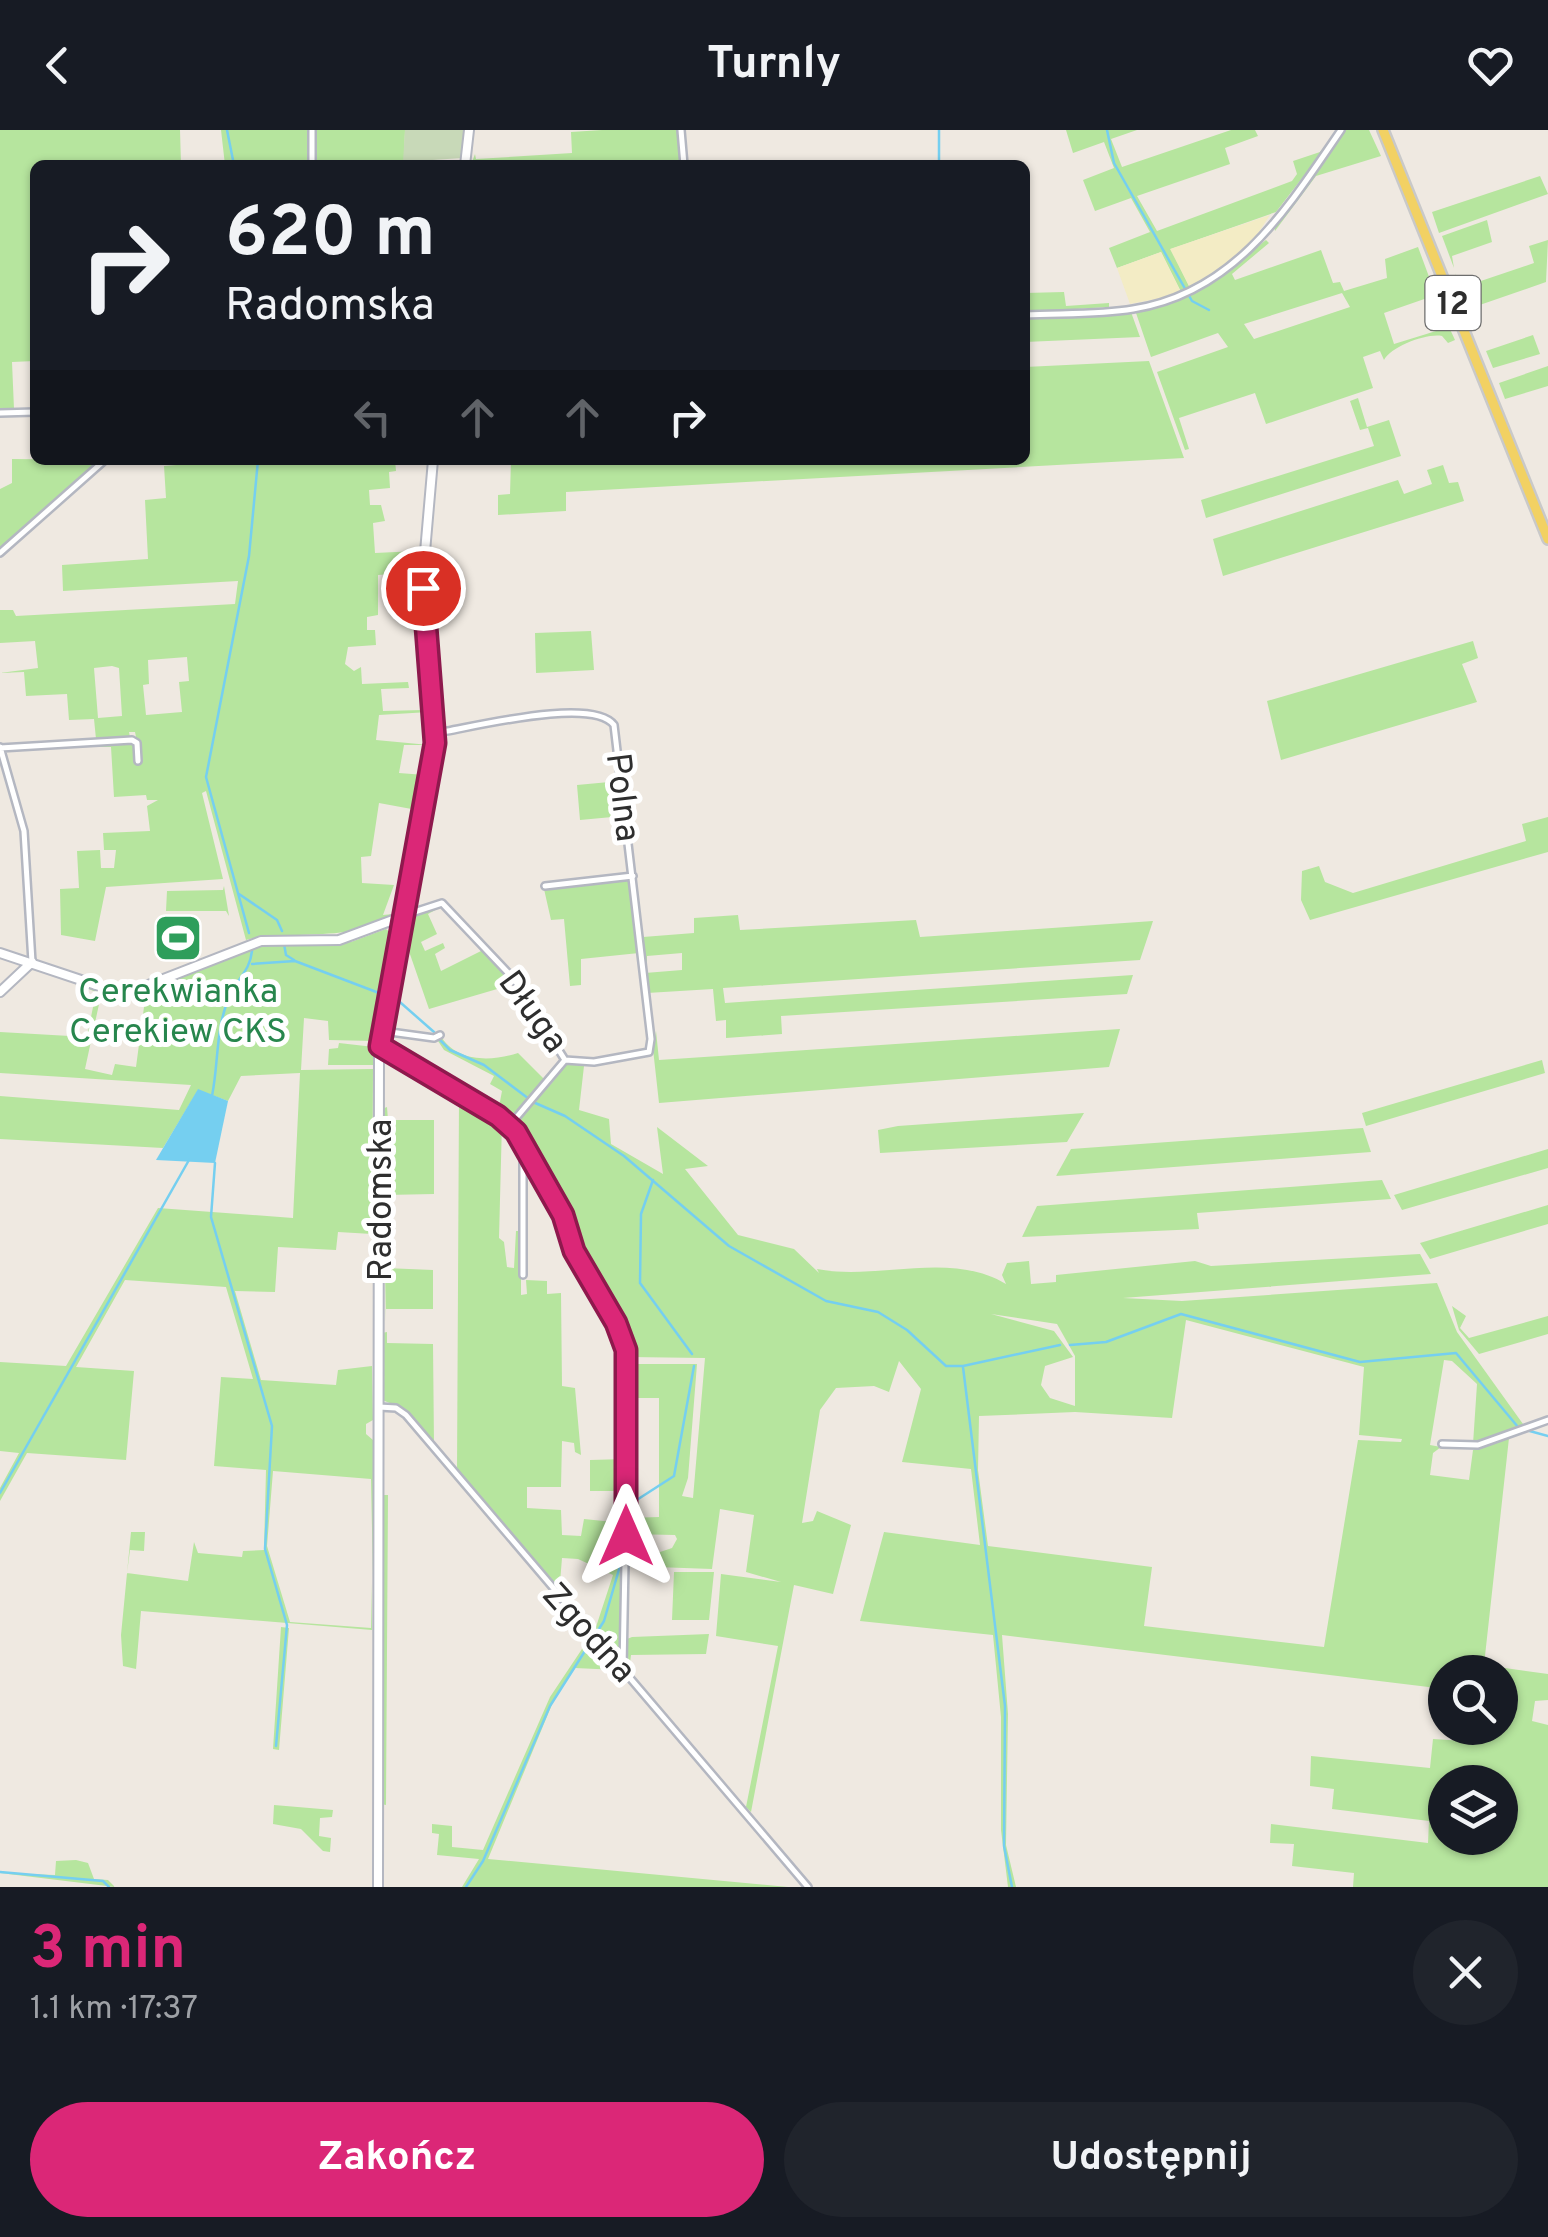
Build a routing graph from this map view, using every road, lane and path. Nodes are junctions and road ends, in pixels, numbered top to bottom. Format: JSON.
{"nodes":[{"id":1,"x":312,"y":130,"type":"edge"},
{"id":2,"x":470,"y":130,"type":"edge"},
{"id":3,"x":681,"y":130,"type":"edge"},
{"id":4,"x":1341,"y":130,"type":"edge"},
{"id":5,"x":1384,"y":130,"type":"edge"},
{"id":6,"x":312,"y":160,"type":"edge"},
{"id":7,"x":467,"y":160,"type":"edge"},
{"id":8,"x":684,"y":160,"type":"edge"},
{"id":9,"x":1030,"y":314,"type":"edge"},
{"id":10,"x":30,"y":412,"type":"edge"},
{"id":11,"x":0,"y":413,"type":"edge"},
{"id":12,"x":100,"y":465,"type":"edge"},
{"id":13,"x":433,"y":465,"type":"edge"},
{"id":14,"x":1544,"y":517,"type":"edge"},
{"id":15,"x":1548,"y":539,"type":"edge"},
{"id":16,"x":0,"y":553,"type":"edge"},
{"id":17,"x":436,"y":732,"type":"junction"},
{"id":18,"x":0,"y":748,"type":"edge"},
{"id":19,"x":138,"y":761,"type":"dead end"},
{"id":20,"x":634,"y":876,"type":"junction"},
{"id":21,"x":545,"y":886,"type":"dead end"},
{"id":22,"x":401,"y":917,"type":"junction"},
{"id":23,"x":0,"y":953,"type":"edge"},
{"id":24,"x":32,"y":962,"type":"junction"},
{"id":25,"x":0,"y":992,"type":"edge"},
{"id":26,"x":380,"y":1030,"type":"junction"},
{"id":27,"x":440,"y":1035,"type":"dead end"},
{"id":28,"x":380,"y":1046,"type":"junction"},
{"id":29,"x":649,"y":1052,"type":"joint"},
{"id":30,"x":566,"y":1060,"type":"junction"},
{"id":31,"x":510,"y":1125,"type":"junction"},
{"id":32,"x":523,"y":1144,"type":"junction"},
{"id":33,"x":523,"y":1275,"type":"dead end"},
{"id":34,"x":379,"y":1406,"type":"junction"},
{"id":35,"x":1548,"y":1420,"type":"edge"},
{"id":36,"x":1442,"y":1444,"type":"dead end"},
{"id":37,"x":623,"y":1668,"type":"junction"},
{"id":38,"x":378,"y":1887,"type":"edge"},
{"id":39,"x":808,"y":1887,"type":"edge"}],
"edges":[{"from":1,"to":6,"type":"street"},
{"from":2,"to":7,"type":"street"},
{"from":3,"to":8,"type":"street"},
{"from":4,"to":9,"type":"street"},
{"from":5,"to":14,"type":"main road","number":"12"},
{"from":10,"to":11,"type":"street"},
{"from":12,"to":16,"type":"street"},
{"from":13,"to":17,"type":"street","name":"Radomska"},
{"from":14,"to":15,"type":"main road","number":"12"},
{"from":17,"to":20,"type":"street","name":"Polna"},
{"from":17,"to":22,"type":"street","name":"Radomska"},
{"from":18,"to":19,"type":"street"},
{"from":18,"to":24,"type":"street"},
{"from":20,"to":21,"type":"street"},
{"from":20,"to":29,"type":"street","name":"Polna"},
{"from":22,"to":24,"type":"street"},
{"from":22,"to":26,"type":"street","name":"Radomska"},
{"from":22,"to":30,"type":"street","name":"Długa"},
{"from":23,"to":24,"type":"street"},
{"from":24,"to":25,"type":"street"},
{"from":26,"to":27,"type":"street"},
{"from":26,"to":28,"type":"street","name":"Radomska"},
{"from":28,"to":31,"type":"street"},
{"from":28,"to":34,"type":"street","name":"Radomska"},
{"from":29,"to":30,"type":"street","name":"Długa"},
{"from":30,"to":31,"type":"street"},
{"from":31,"to":32,"type":"street"},
{"from":32,"to":33,"type":"street"},
{"from":32,"to":37,"type":"street"},
{"from":34,"to":37,"type":"street","name":"Zgodna"},
{"from":34,"to":38,"type":"street","name":"Radomska"},
{"from":35,"to":36,"type":"street"},
{"from":37,"to":39,"type":"street","name":"Zgodna"}]}
